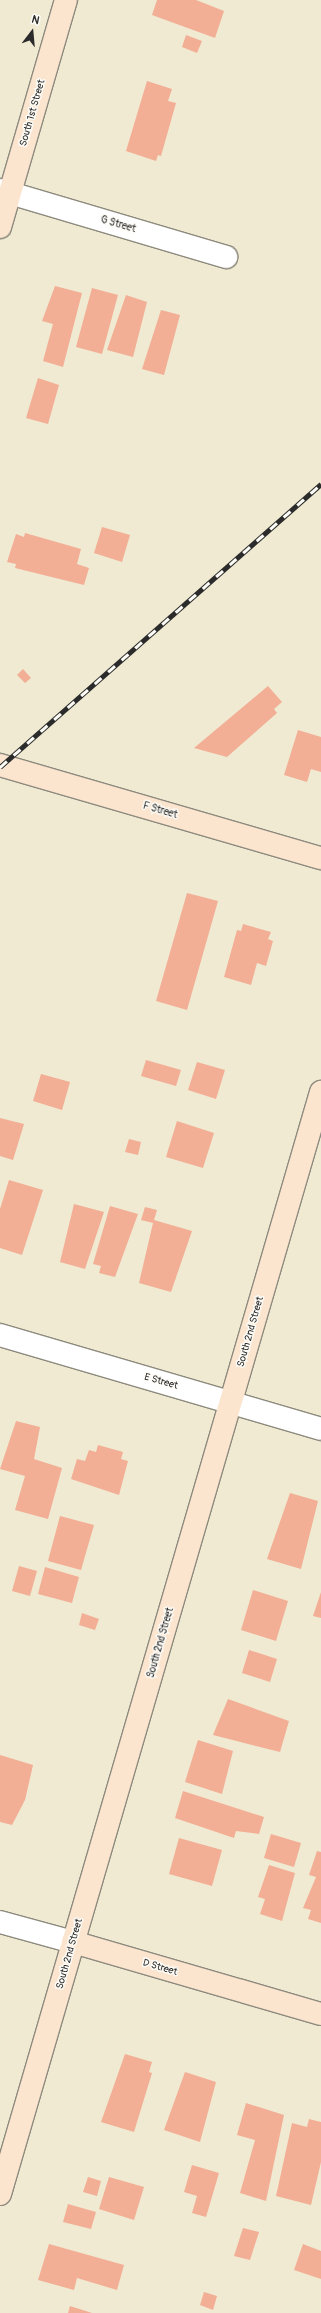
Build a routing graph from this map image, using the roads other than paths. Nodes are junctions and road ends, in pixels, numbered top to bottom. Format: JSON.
{"nodes":[{"id":1,"x":66,"y":0,"type":"edge"},
{"id":2,"x":5,"y":192,"type":"edge"},
{"id":3,"x":0,"y":226,"type":"edge"},
{"id":4,"x":226,"y":257,"type":"dead end"},
{"id":5,"x":0,"y":765,"type":"edge"},
{"id":6,"x":321,"y":858,"type":"edge"},
{"id":7,"x":321,"y":1092,"type":"edge"},
{"id":8,"x":0,"y":1335,"type":"edge"},
{"id":9,"x":230,"y":1402,"type":"junction"},
{"id":10,"x":321,"y":1429,"type":"edge"},
{"id":11,"x":0,"y":1922,"type":"edge"},
{"id":12,"x":73,"y":1942,"type":"junction"},
{"id":13,"x":321,"y":2014,"type":"edge"},
{"id":14,"x":0,"y":2194,"type":"edge"}],
"edges":[{"from":1,"to":2,"type":"street","name":"South 1st Street"},
{"from":2,"to":3,"type":"street","name":"South 1st Street"},
{"from":2,"to":4,"type":"street","name":"G Street"},
{"from":5,"to":6,"type":"street","name":"F Street"},
{"from":7,"to":9,"type":"street","name":"South 2nd Street"},
{"from":8,"to":9,"type":"street","name":"E Street"},
{"from":9,"to":10,"type":"street","name":"E Street"},
{"from":9,"to":12,"type":"street","name":"South 2nd Street"},
{"from":11,"to":12,"type":"street","name":"D Street"},
{"from":12,"to":13,"type":"street","name":"D Street"},
{"from":12,"to":14,"type":"street","name":"South 2nd Street"}]}
